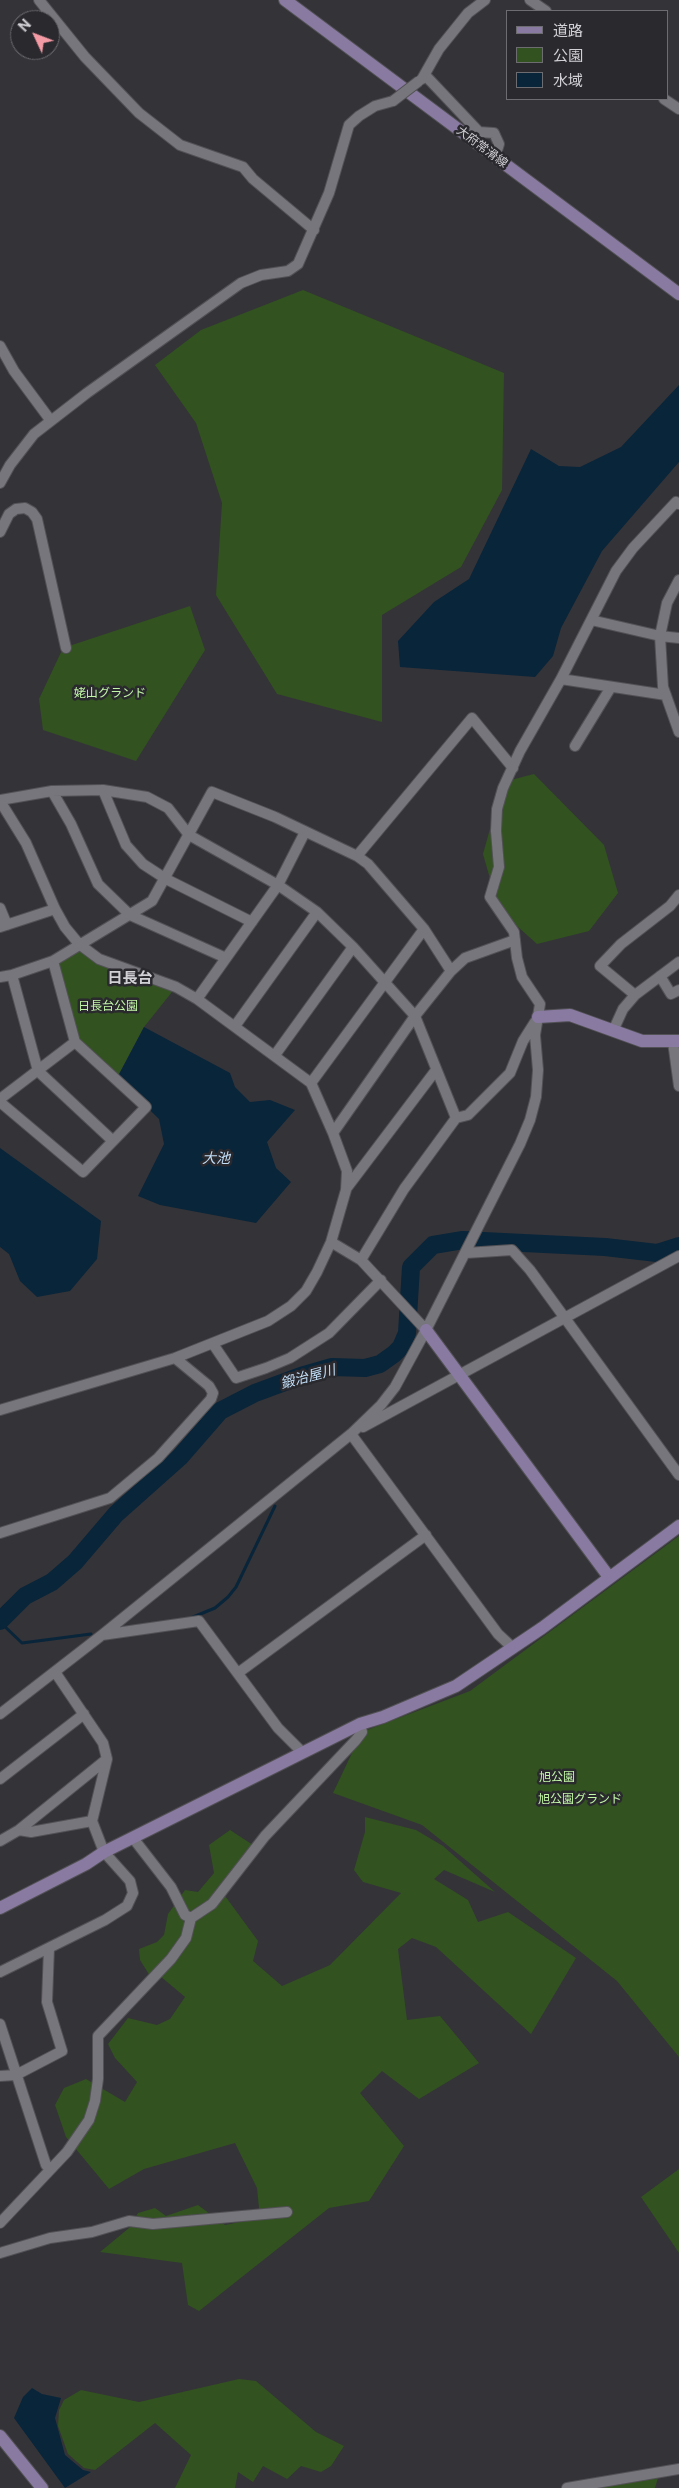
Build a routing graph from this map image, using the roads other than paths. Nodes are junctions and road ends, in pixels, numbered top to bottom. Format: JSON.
{"nodes":[{"id":1,"x":40,"y":0,"type":"edge"},
{"id":2,"x":285,"y":0,"type":"edge"},
{"id":3,"x":484,"y":0,"type":"edge"},
{"id":4,"x":530,"y":0,"type":"edge"},
{"id":5,"x":545,"y":10,"type":"edge"},
{"id":6,"x":422,"y":78,"type":"junction"},
{"id":7,"x":665,"y":100,"type":"edge"},
{"id":8,"x":679,"y":110,"type":"edge"},
{"id":9,"x":495,"y":157,"type":"junction"},
{"id":10,"x":314,"y":230,"type":"junction"},
{"id":11,"x":679,"y":294,"type":"edge"},
{"id":12,"x":0,"y":346,"type":"edge"},
{"id":13,"x":52,"y":421,"type":"junction"},
{"id":14,"x":0,"y":484,"type":"edge"},
{"id":15,"x":679,"y":504,"type":"edge"},
{"id":16,"x":0,"y":532,"type":"edge"},
{"id":17,"x":679,"y":580,"type":"edge"},
{"id":18,"x":591,"y":620,"type":"junction"},
{"id":19,"x":660,"y":636,"type":"junction"},
{"id":20,"x":679,"y":638,"type":"edge"},
{"id":21,"x":66,"y":648,"type":"dead end"},
{"id":22,"x":561,"y":679,"type":"junction"},
{"id":23,"x":611,"y":687,"type":"junction"},
{"id":24,"x":666,"y":696,"type":"junction"},
{"id":25,"x":679,"y":732,"type":"edge"},
{"id":26,"x":574,"y":746,"type":"dead end"},
{"id":27,"x":513,"y":768,"type":"junction"},
{"id":28,"x":102,"y":790,"type":"junction"},
{"id":29,"x":52,"y":791,"type":"junction"},
{"id":30,"x":0,"y":800,"type":"edge"},
{"id":31,"x":305,"y":832,"type":"junction"},
{"id":32,"x":189,"y":836,"type":"junction"},
{"id":33,"x":357,"y":856,"type":"junction"},
{"id":34,"x":166,"y":878,"type":"junction"},
{"id":35,"x":278,"y":885,"type":"junction"},
{"id":36,"x":679,"y":895,"type":"edge"},
{"id":37,"x":0,"y":908,"type":"edge"},
{"id":38,"x":55,"y":909,"type":"junction"},
{"id":39,"x":317,"y":912,"type":"junction"},
{"id":40,"x":130,"y":915,"type":"junction"},
{"id":41,"x":252,"y":922,"type":"junction"},
{"id":42,"x":4,"y":926,"type":"edge"},
{"id":43,"x":424,"y":929,"type":"junction"},
{"id":44,"x":515,"y":940,"type":"junction"},
{"id":45,"x":79,"y":944,"type":"junction"},
{"id":46,"x":353,"y":947,"type":"junction"},
{"id":47,"x":226,"y":958,"type":"junction"},
{"id":48,"x":53,"y":961,"type":"junction"},
{"id":49,"x":679,"y":962,"type":"edge"},
{"id":50,"x":451,"y":971,"type":"junction"},
{"id":51,"x":12,"y":975,"type":"junction"},
{"id":52,"x":660,"y":976,"type":"junction"},
{"id":53,"x":0,"y":977,"type":"edge"},
{"id":54,"x":384,"y":982,"type":"junction"},
{"id":55,"x":679,"y":990,"type":"edge"},
{"id":56,"x":635,"y":995,"type":"junction"},
{"id":57,"x":197,"y":999,"type":"junction"},
{"id":58,"x":415,"y":1016,"type":"junction"},
{"id":59,"x":538,"y":1017,"type":"junction"},
{"id":60,"x":235,"y":1026,"type":"junction"},
{"id":61,"x":614,"y":1031,"type":"junction"},
{"id":62,"x":676,"y":1041,"type":"edge"},
{"id":63,"x":75,"y":1042,"type":"junction"},
{"id":64,"x":275,"y":1055,"type":"junction"},
{"id":65,"x":436,"y":1070,"type":"junction"},
{"id":66,"x":38,"y":1071,"type":"junction"},
{"id":67,"x":311,"y":1083,"type":"junction"},
{"id":68,"x":679,"y":1086,"type":"edge"},
{"id":69,"x":0,"y":1101,"type":"edge"},
{"id":70,"x":456,"y":1118,"type":"junction"},
{"id":71,"x":333,"y":1133,"type":"junction"},
{"id":72,"x":113,"y":1141,"type":"junction"},
{"id":73,"x":346,"y":1190,"type":"junction"},
{"id":74,"x":331,"y":1242,"type":"junction"},
{"id":75,"x":466,"y":1253,"type":"junction"},
{"id":76,"x":679,"y":1256,"type":"edge"},
{"id":77,"x":361,"y":1260,"type":"junction"},
{"id":78,"x":381,"y":1280,"type":"junction"},
{"id":79,"x":565,"y":1320,"type":"junction"},
{"id":80,"x":426,"y":1330,"type":"junction"},
{"id":81,"x":213,"y":1344,"type":"junction"},
{"id":82,"x":175,"y":1358,"type":"junction"},
{"id":83,"x":460,"y":1376,"type":"junction"},
{"id":84,"x":0,"y":1410,"type":"edge"},
{"id":85,"x":351,"y":1434,"type":"junction"},
{"id":86,"x":679,"y":1475,"type":"edge"},
{"id":87,"x":679,"y":1526,"type":"edge"},
{"id":88,"x":0,"y":1533,"type":"edge"},
{"id":89,"x":426,"y":1534,"type":"junction"},
{"id":90,"x":609,"y":1577,"type":"junction"},
{"id":91,"x":102,"y":1635,"type":"junction"},
{"id":92,"x":513,"y":1648,"type":"junction"},
{"id":93,"x":55,"y":1672,"type":"junction"},
{"id":94,"x":238,"y":1673,"type":"junction"},
{"id":95,"x":0,"y":1714,"type":"edge"},
{"id":96,"x":84,"y":1714,"type":"junction"},
{"id":97,"x":360,"y":1724,"type":"junction"},
{"id":98,"x":302,"y":1752,"type":"junction"},
{"id":99,"x":107,"y":1759,"type":"junction"},
{"id":100,"x":0,"y":1779,"type":"edge"},
{"id":101,"x":92,"y":1821,"type":"junction"},
{"id":102,"x":19,"y":1830,"type":"junction"},
{"id":103,"x":133,"y":1838,"type":"junction"},
{"id":104,"x":0,"y":1842,"type":"edge"},
{"id":105,"x":104,"y":1852,"type":"junction"},
{"id":106,"x":0,"y":1908,"type":"edge"},
{"id":107,"x":191,"y":1918,"type":"junction"},
{"id":108,"x":49,"y":1948,"type":"junction"},
{"id":109,"x":0,"y":1972,"type":"edge"},
{"id":110,"x":0,"y":2025,"type":"edge"},
{"id":111,"x":16,"y":2075,"type":"junction"},
{"id":112,"x":0,"y":2076,"type":"edge"},
{"id":113,"x":50,"y":2169,"type":"junction"},
{"id":114,"x":287,"y":2212,"type":"dead end"},
{"id":115,"x":0,"y":2223,"type":"edge"},
{"id":116,"x":0,"y":2253,"type":"edge"},
{"id":117,"x":0,"y":2436,"type":"edge"},
{"id":118,"x":679,"y":2469,"type":"edge"},
{"id":119,"x":42,"y":2488,"type":"edge"},
{"id":120,"x":567,"y":2488,"type":"edge"}],
"edges":[{"from":1,"to":10,"type":"street"},
{"from":2,"to":9,"type":"street","name":"大府常滑線"},
{"from":3,"to":6,"type":"street"},
{"from":4,"to":5,"type":"street"},
{"from":6,"to":9,"type":"street"},
{"from":6,"to":10,"type":"street","bridge":true},
{"from":7,"to":8,"type":"street"},
{"from":9,"to":11,"type":"street","name":"大府常滑線"},
{"from":10,"to":13,"type":"street"},
{"from":12,"to":13,"type":"street"},
{"from":13,"to":14,"type":"street"},
{"from":15,"to":18,"type":"street"},
{"from":16,"to":21,"type":"street"},
{"from":17,"to":19,"type":"street"},
{"from":18,"to":19,"type":"street"},
{"from":18,"to":22,"type":"street"},
{"from":19,"to":20,"type":"street"},
{"from":19,"to":24,"type":"street"},
{"from":22,"to":23,"type":"street"},
{"from":22,"to":27,"type":"street"},
{"from":23,"to":24,"type":"street"},
{"from":23,"to":26,"type":"street"},
{"from":24,"to":25,"type":"street"},
{"from":27,"to":33,"type":"street"},
{"from":27,"to":44,"type":"street"},
{"from":28,"to":29,"type":"street"},
{"from":28,"to":32,"type":"street"},
{"from":28,"to":34,"type":"street"},
{"from":29,"to":30,"type":"street"},
{"from":29,"to":40,"type":"street"},
{"from":30,"to":38,"type":"street"},
{"from":31,"to":32,"type":"street"},
{"from":31,"to":33,"type":"street"},
{"from":31,"to":35,"type":"street"},
{"from":32,"to":34,"type":"street"},
{"from":32,"to":35,"type":"street"},
{"from":33,"to":43,"type":"street"},
{"from":34,"to":40,"type":"street"},
{"from":34,"to":41,"type":"street"},
{"from":35,"to":39,"type":"street"},
{"from":35,"to":41,"type":"street"},
{"from":36,"to":56,"type":"street"},
{"from":37,"to":42,"type":"street"},
{"from":38,"to":42,"type":"street"},
{"from":38,"to":45,"type":"street"},
{"from":39,"to":46,"type":"street"},
{"from":39,"to":60,"type":"street"},
{"from":40,"to":45,"type":"street"},
{"from":40,"to":47,"type":"street"},
{"from":41,"to":47,"type":"street"},
{"from":43,"to":50,"type":"street"},
{"from":43,"to":54,"type":"street"},
{"from":44,"to":50,"type":"street"},
{"from":44,"to":59,"type":"street"},
{"from":45,"to":48,"type":"street"},
{"from":45,"to":57,"type":"street"},
{"from":46,"to":54,"type":"street"},
{"from":46,"to":64,"type":"street"},
{"from":47,"to":57,"type":"street"},
{"from":48,"to":51,"type":"street"},
{"from":48,"to":63,"type":"street"},
{"from":49,"to":52,"type":"street"},
{"from":50,"to":58,"type":"street"},
{"from":51,"to":53,"type":"street"},
{"from":51,"to":66,"type":"street"},
{"from":52,"to":55,"type":"street"},
{"from":52,"to":56,"type":"street"},
{"from":54,"to":58,"type":"street"},
{"from":54,"to":67,"type":"street"},
{"from":56,"to":61,"type":"street"},
{"from":57,"to":60,"type":"street"},
{"from":58,"to":65,"type":"street"},
{"from":58,"to":71,"type":"street"},
{"from":59,"to":61,"type":"street"},
{"from":59,"to":70,"type":"street"},
{"from":59,"to":75,"type":"street"},
{"from":60,"to":64,"type":"street"},
{"from":61,"to":62,"type":"street"},
{"from":62,"to":68,"type":"street"},
{"from":63,"to":66,"type":"street"},
{"from":63,"to":72,"type":"street"},
{"from":64,"to":67,"type":"street"},
{"from":65,"to":70,"type":"street"},
{"from":65,"to":73,"type":"street"},
{"from":66,"to":69,"type":"street"},
{"from":66,"to":72,"type":"street"},
{"from":67,"to":71,"type":"street"},
{"from":69,"to":72,"type":"street"},
{"from":70,"to":77,"type":"street"},
{"from":71,"to":73,"type":"street"},
{"from":73,"to":74,"type":"street"},
{"from":74,"to":77,"type":"street"},
{"from":74,"to":81,"type":"street"},
{"from":75,"to":79,"type":"street"},
{"from":75,"to":80,"type":"street"},
{"from":76,"to":79,"type":"street"},
{"from":77,"to":78,"type":"street"},
{"from":78,"to":80,"type":"street"},
{"from":78,"to":81,"type":"street"},
{"from":79,"to":83,"type":"street"},
{"from":79,"to":86,"type":"street"},
{"from":80,"to":83,"type":"street"},
{"from":80,"to":85,"type":"street"},
{"from":81,"to":82,"type":"street"},
{"from":82,"to":84,"type":"street"},
{"from":82,"to":88,"type":"street"},
{"from":83,"to":85,"type":"street"},
{"from":83,"to":90,"type":"street"},
{"from":85,"to":89,"type":"street"},
{"from":85,"to":91,"type":"street"},
{"from":87,"to":90,"type":"street"},
{"from":89,"to":92,"type":"street"},
{"from":89,"to":94,"type":"street"},
{"from":90,"to":92,"type":"street"},
{"from":91,"to":93,"type":"street"},
{"from":91,"to":94,"type":"street"},
{"from":92,"to":97,"type":"street"},
{"from":93,"to":95,"type":"street"},
{"from":93,"to":96,"type":"street"},
{"from":94,"to":98,"type":"street"},
{"from":96,"to":99,"type":"street"},
{"from":96,"to":100,"type":"street"},
{"from":97,"to":98,"type":"street"},
{"from":97,"to":107,"type":"street"},
{"from":98,"to":103,"type":"street"},
{"from":99,"to":101,"type":"street"},
{"from":99,"to":102,"type":"street"},
{"from":101,"to":102,"type":"street"},
{"from":101,"to":105,"type":"street"},
{"from":102,"to":104,"type":"street"},
{"from":103,"to":105,"type":"street"},
{"from":103,"to":107,"type":"street"},
{"from":105,"to":106,"type":"street"},
{"from":105,"to":108,"type":"street"},
{"from":107,"to":113,"type":"street"},
{"from":108,"to":109,"type":"street"},
{"from":108,"to":111,"type":"street"},
{"from":110,"to":111,"type":"street"},
{"from":111,"to":112,"type":"street"},
{"from":111,"to":113,"type":"street"},
{"from":113,"to":115,"type":"street"},
{"from":114,"to":116,"type":"street"},
{"from":117,"to":119,"type":"street"},
{"from":118,"to":120,"type":"street"}]}
